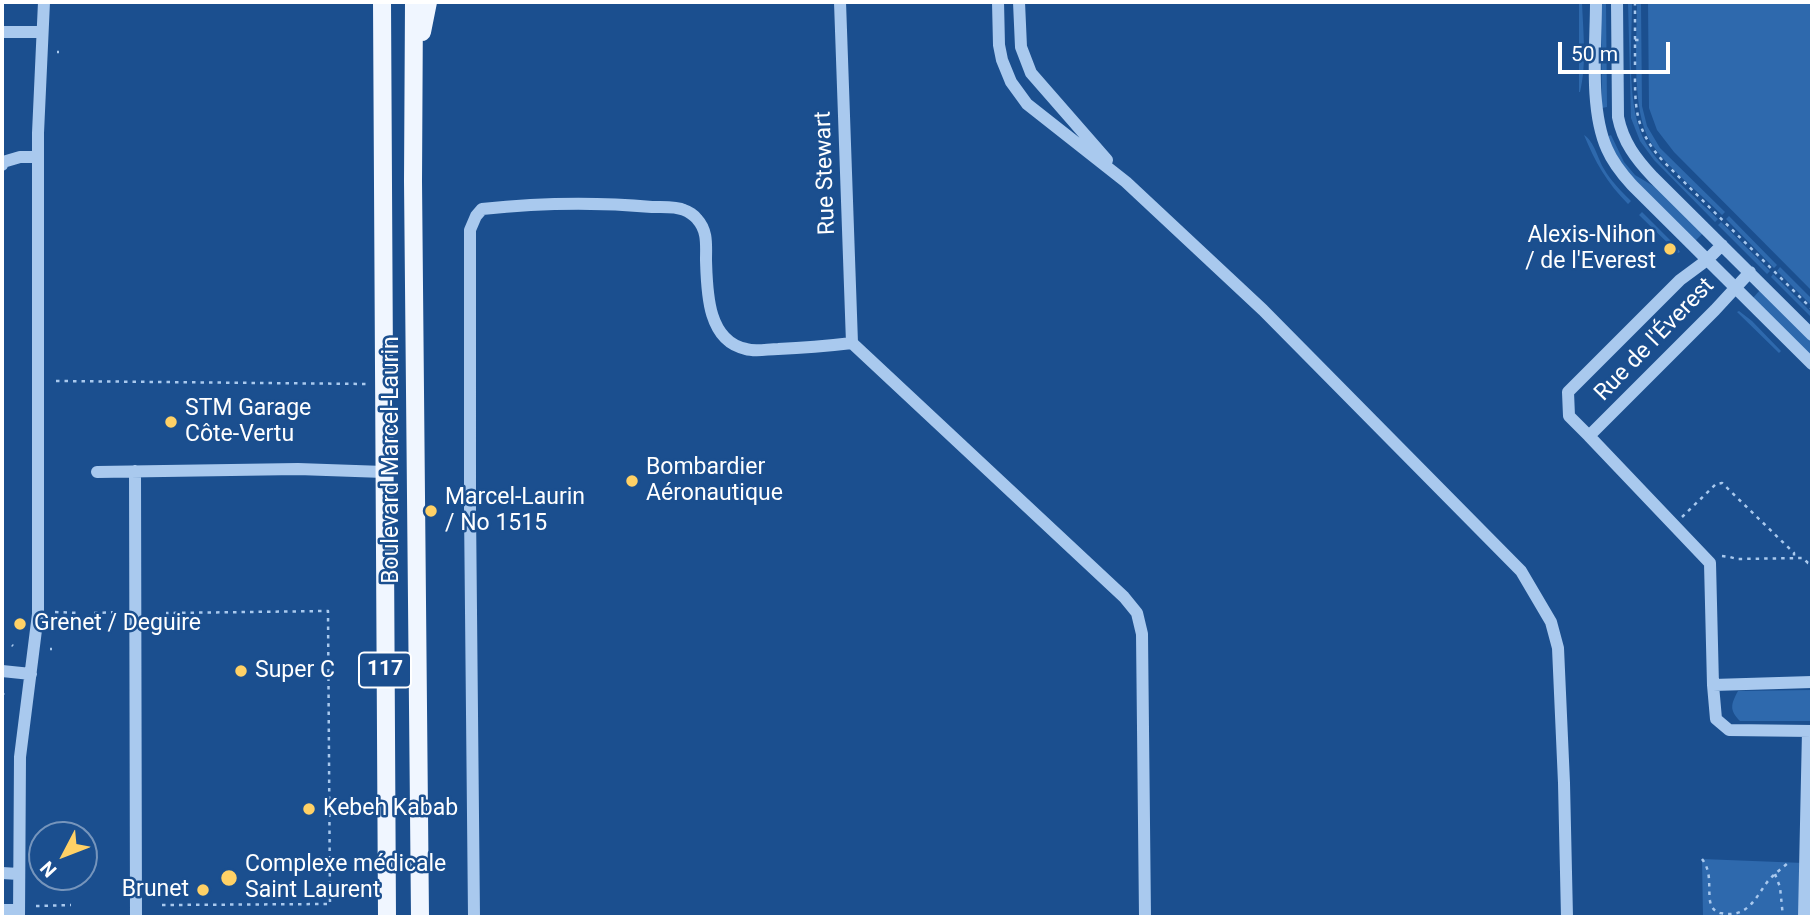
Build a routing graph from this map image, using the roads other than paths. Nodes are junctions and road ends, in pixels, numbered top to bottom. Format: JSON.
{"nodes":[{"id":1,"x":44,"y":2,"type":"edge"},
{"id":2,"x":382,"y":2,"type":"edge"},
{"id":3,"x":414,"y":2,"type":"edge"},
{"id":4,"x":428,"y":2,"type":"edge"},
{"id":5,"x":840,"y":2,"type":"edge"},
{"id":6,"x":998,"y":2,"type":"edge"},
{"id":7,"x":1020,"y":2,"type":"edge"},
{"id":8,"x":1596,"y":2,"type":"edge"},
{"id":9,"x":1617,"y":2,"type":"edge"},
{"id":10,"x":2,"y":32,"type":"edge"},
{"id":11,"x":42,"y":32,"type":"junction"},
{"id":12,"x":414,"y":69,"type":"junction"},
{"id":13,"x":1618,"y":117,"type":"junction"},
{"id":14,"x":1597,"y":118,"type":"junction"},
{"id":15,"x":38,"y":157,"type":"junction"},
{"id":16,"x":2,"y":163,"type":"edge"},
{"id":17,"x":1126,"y":182,"type":"junction"},
{"id":18,"x":1722,"y":245,"type":"junction"},
{"id":19,"x":1707,"y":260,"type":"junction"},
{"id":20,"x":1750,"y":272,"type":"junction"},
{"id":21,"x":1735,"y":288,"type":"junction"},
{"id":22,"x":1812,"y":335,"type":"edge"},
{"id":23,"x":852,"y":343,"type":"junction"},
{"id":24,"x":1812,"y":364,"type":"edge"},
{"id":25,"x":1589,"y":436,"type":"junction"},
{"id":26,"x":135,"y":471,"type":"junction"},
{"id":27,"x":97,"y":472,"type":"dead end"},
{"id":28,"x":384,"y":472,"type":"junction"},
{"id":29,"x":417,"y":472,"type":"junction"},
{"id":30,"x":2,"y":671,"type":"edge"},
{"id":31,"x":31,"y":674,"type":"junction"},
{"id":32,"x":1812,"y":682,"type":"edge"},
{"id":33,"x":1713,"y":685,"type":"junction"},
{"id":34,"x":1810,"y":731,"type":"edge"},
{"id":35,"x":2,"y":873,"type":"edge"},
{"id":36,"x":19,"y":873,"type":"junction"},
{"id":37,"x":2,"y":910,"type":"edge"},
{"id":38,"x":19,"y":914,"type":"edge"},
{"id":39,"x":136,"y":917,"type":"edge"},
{"id":40,"x":387,"y":917,"type":"edge"},
{"id":41,"x":420,"y":917,"type":"edge"},
{"id":42,"x":474,"y":917,"type":"edge"},
{"id":43,"x":1145,"y":917,"type":"edge"},
{"id":44,"x":1567,"y":917,"type":"edge"},
{"id":45,"x":1804,"y":917,"type":"edge"}],
"edges":[{"from":1,"to":11,"type":"street"},
{"from":2,"to":28,"type":"main road","name":"Boulevard Marcel-Laurin","number":"117"},
{"from":3,"to":12,"type":"main road","name":"Boulevard Marcel-Laurin","number":"117"},
{"from":4,"to":12,"type":"main road"},
{"from":5,"to":23,"type":"street","name":"Rue Stewart"},
{"from":6,"to":17,"type":"street"},
{"from":7,"to":17,"type":"street"},
{"from":8,"to":14,"type":"street"},
{"from":9,"to":13,"type":"street"},
{"from":10,"to":11,"type":"street"},
{"from":11,"to":15,"type":"street"},
{"from":12,"to":29,"type":"main road","name":"Boulevard Marcel-Laurin","number":"117"},
{"from":13,"to":14,"type":"street"},
{"from":13,"to":18,"type":"street"},
{"from":14,"to":19,"type":"street"},
{"from":15,"to":16,"type":"street"},
{"from":15,"to":31,"type":"street"},
{"from":17,"to":44,"type":"street"},
{"from":18,"to":19,"type":"street","name":"Rue de l'Éverest"},
{"from":18,"to":20,"type":"street"},
{"from":19,"to":21,"type":"street"},
{"from":19,"to":25,"type":"street","name":"Rue de l'Éverest"},
{"from":20,"to":21,"type":"street","name":"Rue de l'Éverest"},
{"from":20,"to":22,"type":"street"},
{"from":21,"to":24,"type":"street"},
{"from":21,"to":25,"type":"street","name":"Rue de l'Éverest"},
{"from":23,"to":42,"type":"street"},
{"from":23,"to":43,"type":"street"},
{"from":25,"to":33,"type":"street","name":"Rue de l'Éverest"},
{"from":26,"to":27,"type":"street"},
{"from":26,"to":28,"type":"street"},
{"from":26,"to":39,"type":"street"},
{"from":28,"to":29,"type":"main road"},
{"from":28,"to":40,"type":"main road","name":"Boulevard Marcel-Laurin","number":"117"},
{"from":29,"to":41,"type":"main road","name":"Boulevard Marcel-Laurin","number":"117"},
{"from":30,"to":31,"type":"street"},
{"from":31,"to":36,"type":"street"},
{"from":32,"to":33,"type":"street"},
{"from":33,"to":34,"type":"street"},
{"from":34,"to":45,"type":"street"},
{"from":35,"to":36,"type":"street"},
{"from":36,"to":38,"type":"street"},
{"from":37,"to":38,"type":"street"}]}
